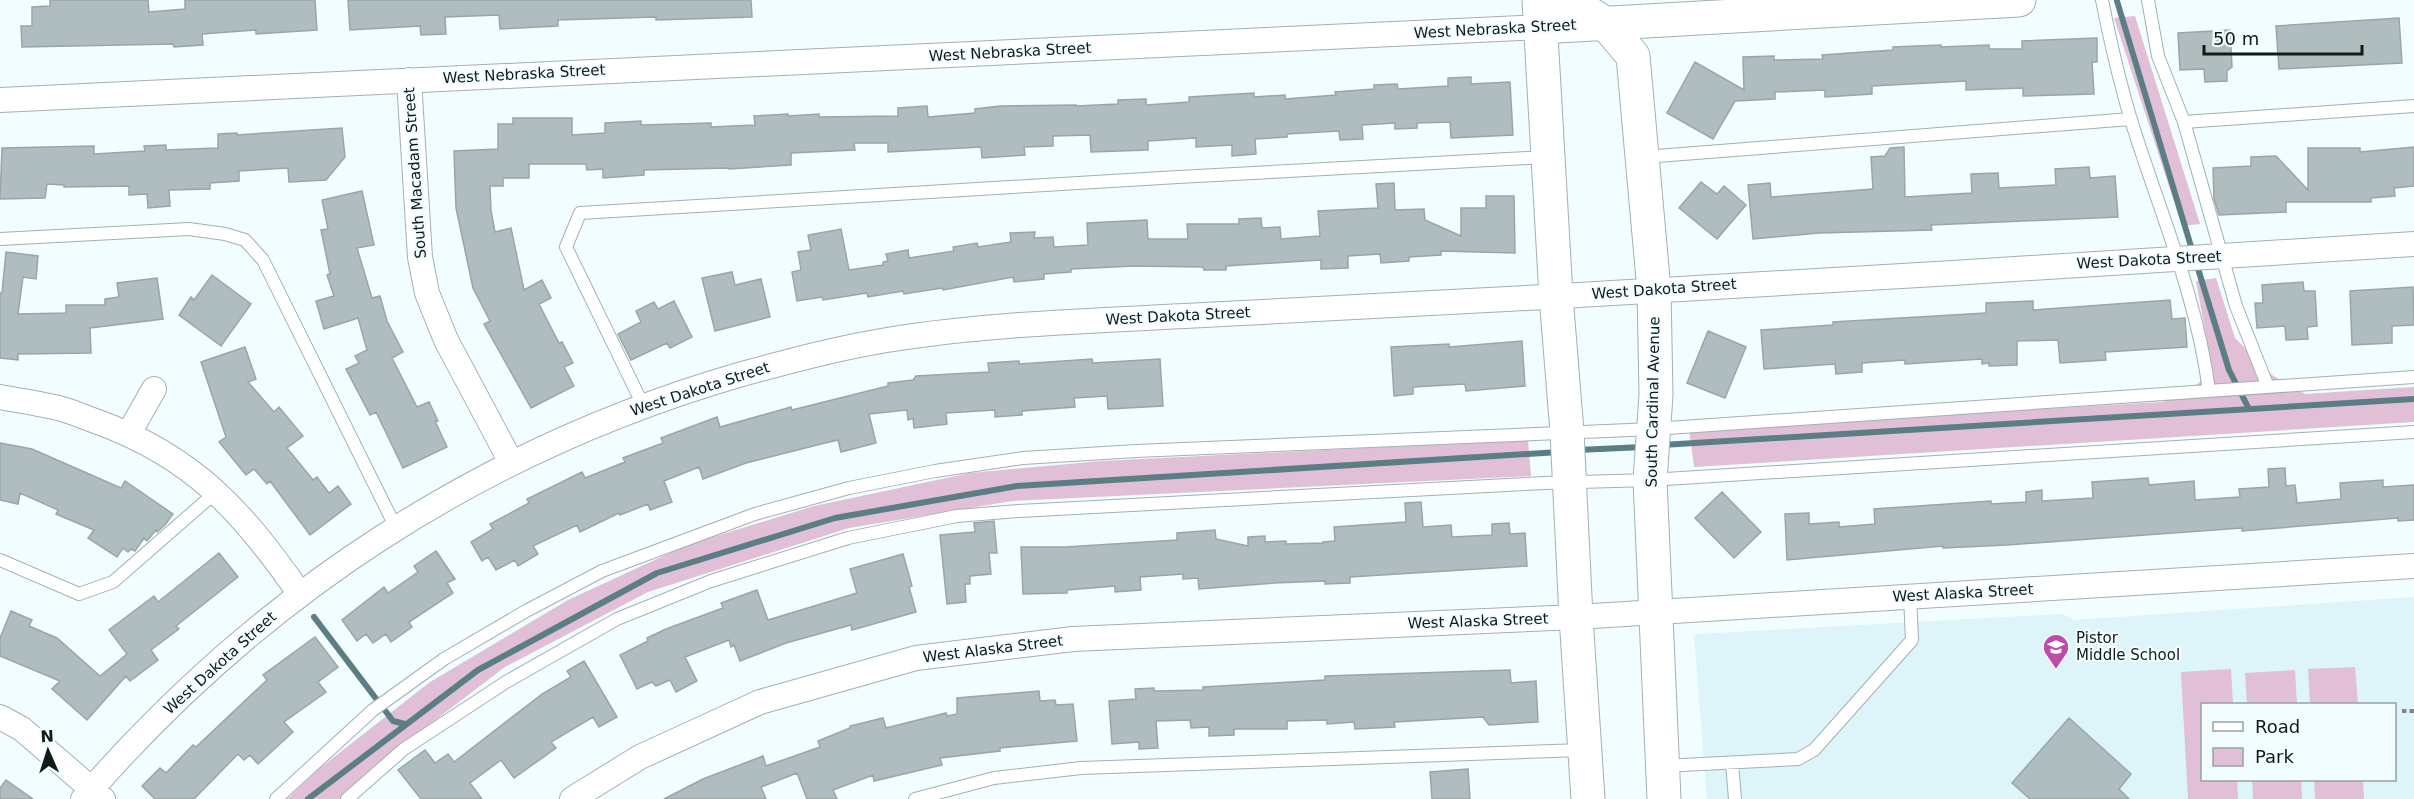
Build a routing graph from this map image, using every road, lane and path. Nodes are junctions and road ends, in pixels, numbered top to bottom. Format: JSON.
{"nodes":[{"id":1,"x":1568,"y":0,"type":"edge"},
{"id":2,"x":2019,"y":0,"type":"edge"},
{"id":3,"x":2103,"y":0,"type":"edge"},
{"id":4,"x":2148,"y":0,"type":"edge"},
{"id":5,"x":1908,"y":4,"type":"edge"},
{"id":6,"x":1539,"y":14,"type":"edge"},
{"id":7,"x":1606,"y":24,"type":"junction"},
{"id":8,"x":409,"y":80,"type":"junction"},
{"id":9,"x":0,"y":100,"type":"edge"},
{"id":10,"x":2414,"y":106,"type":"edge"},
{"id":11,"x":2131,"y":119,"type":"junction"},
{"id":12,"x":2184,"y":122,"type":"junction"},
{"id":13,"x":1547,"y":157,"type":"junction"},
{"id":14,"x":1643,"y":157,"type":"junction"},
{"id":15,"x":0,"y":239,"type":"edge"},
{"id":16,"x":2414,"y":244,"type":"edge"},
{"id":17,"x":2221,"y":256,"type":"junction"},
{"id":18,"x":2179,"y":258,"type":"junction"},
{"id":19,"x":1654,"y":290,"type":"junction"},
{"id":20,"x":1556,"y":296,"type":"junction"},
{"id":21,"x":2414,"y":377,"type":"edge"},
{"id":22,"x":2268,"y":387,"type":"junction"},
{"id":23,"x":154,"y":389,"type":"dead end"},
{"id":24,"x":2209,"y":391,"type":"junction"},
{"id":25,"x":0,"y":397,"type":"edge"},
{"id":26,"x":643,"y":405,"type":"junction"},
{"id":27,"x":1653,"y":429,"type":"junction"},
{"id":28,"x":1567,"y":432,"type":"junction"},
{"id":29,"x":2414,"y":432,"type":"edge"},
{"id":30,"x":129,"y":433,"type":"junction"},
{"id":31,"x":511,"y":462,"type":"junction"},
{"id":32,"x":1650,"y":480,"type":"junction"},
{"id":33,"x":1570,"y":483,"type":"junction"},
{"id":34,"x":216,"y":492,"type":"junction"},
{"id":35,"x":396,"y":528,"type":"junction"},
{"id":36,"x":0,"y":560,"type":"edge"},
{"id":37,"x":2414,"y":566,"type":"edge"},
{"id":38,"x":300,"y":594,"type":"junction"},
{"id":39,"x":1910,"y":596,"type":"junction"},
{"id":40,"x":1656,"y":612,"type":"junction"},
{"id":41,"x":1576,"y":617,"type":"junction"},
{"id":42,"x":2402,"y":711,"type":"dead end"},
{"id":43,"x":2414,"y":711,"type":"edge"},
{"id":44,"x":0,"y":717,"type":"edge"},
{"id":45,"x":1584,"y":750,"type":"junction"},
{"id":46,"x":1732,"y":763,"type":"junction"},
{"id":47,"x":1662,"y":766,"type":"junction"},
{"id":48,"x":92,"y":796,"type":"edge"},
{"id":49,"x":276,"y":799,"type":"edge"},
{"id":50,"x":347,"y":799,"type":"edge"},
{"id":51,"x":572,"y":799,"type":"edge"},
{"id":52,"x":915,"y":799,"type":"edge"},
{"id":53,"x":1588,"y":799,"type":"edge"},
{"id":54,"x":1664,"y":799,"type":"edge"},
{"id":55,"x":1735,"y":799,"type":"edge"}],
"edges":[{"from":1,"to":7,"type":"main road","name":"South Cardinal Avenue"},
{"from":2,"to":5,"type":"main road","name":"West Nebraska Street"},
{"from":3,"to":11,"type":"lane"},
{"from":4,"to":12,"type":"lane"},
{"from":5,"to":7,"type":"main road","name":"West Nebraska Street"},
{"from":6,"to":7,"type":"main road","name":"West Nebraska Street"},
{"from":6,"to":8,"type":"street","name":"West Nebraska Street"},
{"from":6,"to":13,"type":"main road"},
{"from":7,"to":14,"type":"main road","name":"South Cardinal Avenue"},
{"from":8,"to":9,"type":"street","name":"West Nebraska Street"},
{"from":8,"to":31,"type":"street","name":"South Macadam Street"},
{"from":10,"to":12,"type":"lane"},
{"from":11,"to":14,"type":"lane"},
{"from":11,"to":18,"type":"lane"},
{"from":12,"to":17,"type":"lane"},
{"from":13,"to":20,"type":"main road"},
{"from":13,"to":26,"type":"lane"},
{"from":14,"to":19,"type":"main road","name":"South Cardinal Avenue"},
{"from":15,"to":35,"type":"lane"},
{"from":16,"to":17,"type":"street","name":"West Dakota Street"},
{"from":17,"to":18,"type":"street","name":"West Dakota Street"},
{"from":17,"to":22,"type":"lane"},
{"from":18,"to":19,"type":"street","name":"West Dakota Street"},
{"from":18,"to":24,"type":"lane"},
{"from":19,"to":20,"type":"street","name":"West Dakota Street"},
{"from":19,"to":27,"type":"main road","name":"South Cardinal Avenue"},
{"from":20,"to":26,"type":"street","name":"West Dakota Street"},
{"from":20,"to":28,"type":"main road"},
{"from":21,"to":22,"type":"lane"},
{"from":22,"to":24,"type":"lane"},
{"from":23,"to":30,"type":"street"},
{"from":24,"to":27,"type":"lane"},
{"from":25,"to":30,"type":"street"},
{"from":26,"to":31,"type":"street","name":"West Dakota Street"},
{"from":27,"to":28,"type":"lane"},
{"from":27,"to":32,"type":"main road","name":"South Cardinal Avenue"},
{"from":28,"to":33,"type":"main road"},
{"from":28,"to":49,"type":"lane"},
{"from":29,"to":32,"type":"lane"},
{"from":30,"to":34,"type":"street"},
{"from":31,"to":35,"type":"street","name":"West Dakota Street"},
{"from":32,"to":33,"type":"lane"},
{"from":32,"to":40,"type":"main road","name":"South Cardinal Avenue"},
{"from":33,"to":41,"type":"main road"},
{"from":33,"to":50,"type":"lane"},
{"from":34,"to":36,"type":"lane"},
{"from":34,"to":38,"type":"street"},
{"from":35,"to":38,"type":"street","name":"West Dakota Street"},
{"from":37,"to":39,"type":"street","name":"West Alaska Street"},
{"from":38,"to":48,"type":"street","name":"West Dakota Street"},
{"from":39,"to":40,"type":"street","name":"West Alaska Street"},
{"from":39,"to":46,"type":"lane"},
{"from":40,"to":41,"type":"street","name":"West Alaska Street"},
{"from":40,"to":47,"type":"main road","name":"South Cardinal Avenue"},
{"from":41,"to":45,"type":"main road"},
{"from":41,"to":51,"type":"street","name":"West Alaska Street"},
{"from":42,"to":43,"type":"path"},
{"from":44,"to":48,"type":"street"},
{"from":45,"to":52,"type":"lane"},
{"from":45,"to":53,"type":"main road"},
{"from":46,"to":47,"type":"lane"},
{"from":46,"to":55,"type":"lane"},
{"from":47,"to":54,"type":"main road","name":"South Cardinal Avenue"}]}
